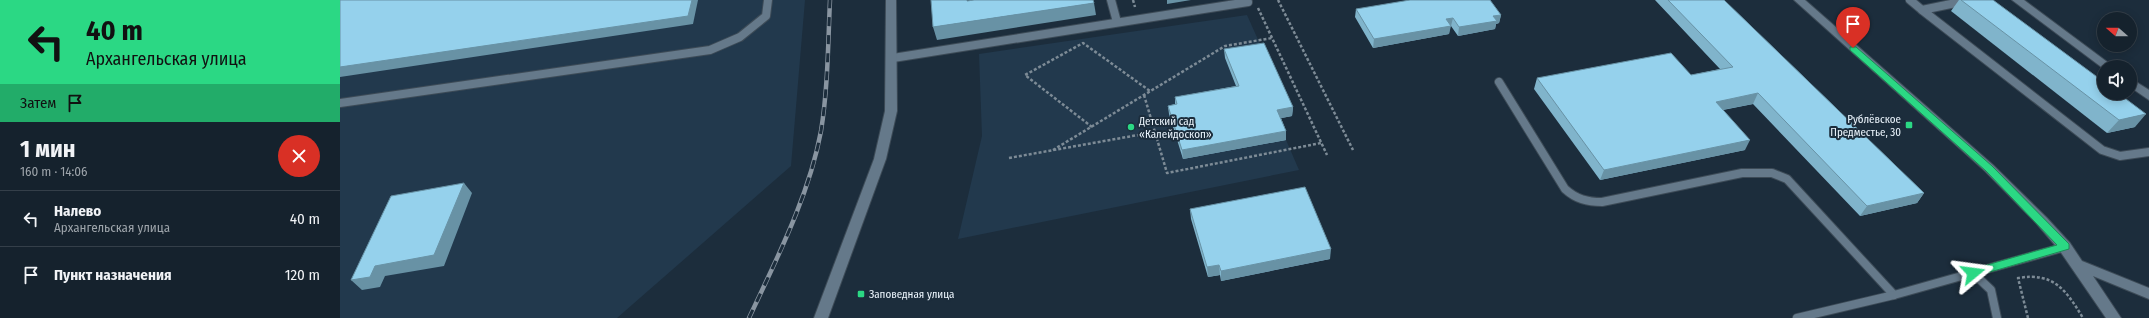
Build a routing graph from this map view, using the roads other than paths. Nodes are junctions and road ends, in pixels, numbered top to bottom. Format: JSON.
{"nodes":[{"id":1,"x":768,"y":0,"type":"edge"},
{"id":2,"x":891,"y":0,"type":"edge"},
{"id":3,"x":1111,"y":0,"type":"edge"},
{"id":4,"x":1799,"y":0,"type":"edge"},
{"id":5,"x":1910,"y":0,"type":"edge"},
{"id":6,"x":1970,"y":0,"type":"edge"},
{"id":7,"x":2017,"y":0,"type":"edge"},
{"id":8,"x":1252,"y":1,"type":"edge"},
{"id":9,"x":1922,"y":10,"type":"junction"},
{"id":10,"x":1117,"y":22,"type":"junction"},
{"id":11,"x":893,"y":58,"type":"junction"},
{"id":12,"x":2099,"y":60,"type":"edge"},
{"id":13,"x":1499,"y":82,"type":"dead end"},
{"id":14,"x":2137,"y":87,"type":"edge"},
{"id":15,"x":2149,"y":96,"type":"edge"},
{"id":16,"x":340,"y":103,"type":"edge"},
{"id":17,"x":2149,"y":152,"type":"edge"},
{"id":18,"x":2065,"y":247,"type":"junction"},
{"id":19,"x":2079,"y":266,"type":"junction"},
{"id":20,"x":1973,"y":273,"type":"junction"},
{"id":21,"x":2149,"y":294,"type":"edge"},
{"id":22,"x":1894,"y":295,"type":"junction"},
{"id":23,"x":821,"y":318,"type":"edge"},
{"id":24,"x":1797,"y":318,"type":"edge"},
{"id":25,"x":1997,"y":318,"type":"edge"},
{"id":26,"x":2114,"y":318,"type":"edge"}],
"edges":[{"from":1,"to":16,"type":"lane"},
{"from":2,"to":11,"type":"street"},
{"from":3,"to":10,"type":"lane"},
{"from":4,"to":18,"type":"street"},
{"from":5,"to":9,"type":"lane"},
{"from":6,"to":9,"type":"lane"},
{"from":7,"to":12,"type":"street"},
{"from":8,"to":10,"type":"lane"},
{"from":9,"to":17,"type":"lane"},
{"from":10,"to":11,"type":"lane"},
{"from":11,"to":23,"type":"street"},
{"from":13,"to":22,"type":"lane"},
{"from":14,"to":15,"type":"street"},
{"from":18,"to":19,"type":"street"},
{"from":18,"to":20,"type":"lane"},
{"from":19,"to":21,"type":"street"},
{"from":19,"to":26,"type":"street"},
{"from":20,"to":22,"type":"lane"},
{"from":20,"to":25,"type":"lane"},
{"from":22,"to":24,"type":"lane"}]}
